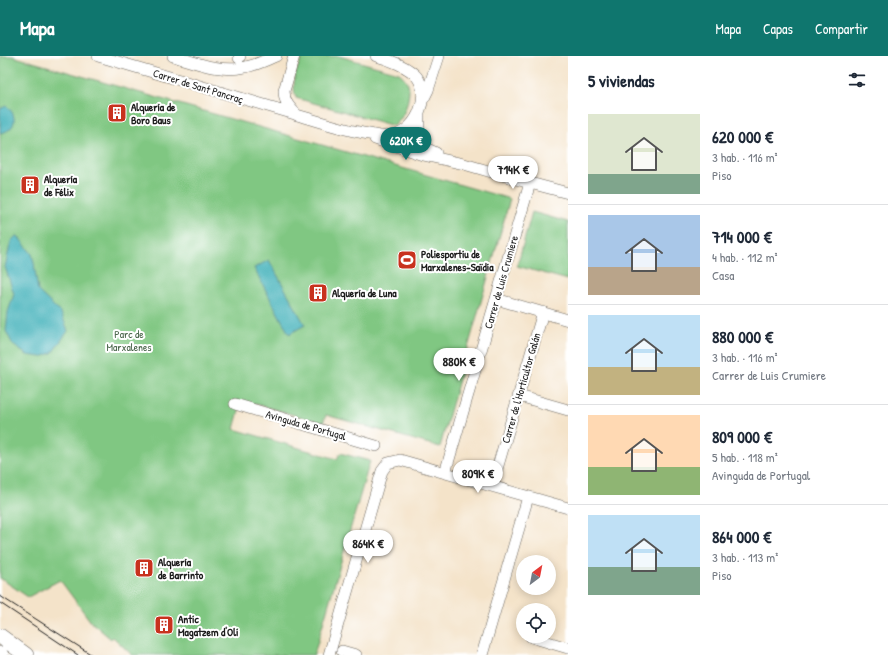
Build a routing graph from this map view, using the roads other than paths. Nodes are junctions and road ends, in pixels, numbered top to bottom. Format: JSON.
{"nodes":[{"id":1,"x":98,"y":56,"type":"edge"},
{"id":2,"x":173,"y":56,"type":"edge"},
{"id":3,"x":276,"y":56,"type":"edge"},
{"id":4,"x":294,"y":56,"type":"edge"},
{"id":5,"x":379,"y":56,"type":"edge"},
{"id":6,"x":439,"y":56,"type":"edge"},
{"id":7,"x":423,"y":101,"type":"junction"},
{"id":8,"x":419,"y":112,"type":"junction"},
{"id":9,"x":297,"y":115,"type":"junction"},
{"id":10,"x":356,"y":132,"type":"junction"},
{"id":11,"x":464,"y":164,"type":"junction"},
{"id":12,"x":530,"y":183,"type":"junction"},
{"id":13,"x":568,"y":193,"type":"edge"},
{"id":14,"x":496,"y":299,"type":"junction"},
{"id":15,"x":543,"y":312,"type":"junction"},
{"id":16,"x":568,"y":320,"type":"edge"},
{"id":17,"x":518,"y":396,"type":"junction"},
{"id":18,"x":235,"y":404,"type":"dead end"},
{"id":19,"x":568,"y":410,"type":"edge"},
{"id":20,"x":376,"y":446,"type":"dead end"},
{"id":21,"x":445,"y":473,"type":"junction"},
{"id":22,"x":492,"y":486,"type":"junction"},
{"id":23,"x":528,"y":497,"type":"junction"},
{"id":24,"x":568,"y":508,"type":"edge"},
{"id":25,"x":0,"y":636,"type":"edge"},
{"id":26,"x":551,"y":643,"type":"edge"},
{"id":27,"x":568,"y":648,"type":"edge"},
{"id":28,"x":342,"y":651,"type":"dead end"},
{"id":29,"x":26,"y":655,"type":"edge"},
{"id":30,"x":329,"y":655,"type":"edge"},
{"id":31,"x":356,"y":655,"type":"edge"},
{"id":32,"x":482,"y":655,"type":"edge"}],
"edges":[{"from":1,"to":9,"type":"street","name":"Carrer de Sant Pancraç"},
{"from":2,"to":3,"type":"street","name":"Carrer de Sant Pancraç"},
{"from":4,"to":9,"type":"street"},
{"from":5,"to":7,"type":"street"},
{"from":6,"to":7,"type":"street"},
{"from":7,"to":8,"type":"street"},
{"from":8,"to":10,"type":"street"},
{"from":8,"to":11,"type":"street"},
{"from":9,"to":10,"type":"street","name":"Carrer de Sant Pancraç"},
{"from":10,"to":11,"type":"street"},
{"from":11,"to":12,"type":"street"},
{"from":12,"to":13,"type":"street"},
{"from":12,"to":14,"type":"street","name":"Carrer de Luis Crumiere"},
{"from":14,"to":15,"type":"street"},
{"from":14,"to":21,"type":"street","name":"Carrer de Luis Crumiere"},
{"from":15,"to":16,"type":"street"},
{"from":15,"to":17,"type":"street","name":"Carrer de l'Horticultor Galán"},
{"from":17,"to":19,"type":"street"},
{"from":17,"to":22,"type":"street","name":"Carrer de l'Horticultor Galán"},
{"from":18,"to":20,"type":"street","name":"Avinguda de Portugal"},
{"from":21,"to":22,"type":"street"},
{"from":21,"to":30,"type":"street"},
{"from":22,"to":23,"type":"street"},
{"from":23,"to":24,"type":"street"},
{"from":23,"to":32,"type":"street"},
{"from":25,"to":29,"type":"street"},
{"from":26,"to":27,"type":"street"},
{"from":28,"to":31,"type":"street"}]}
